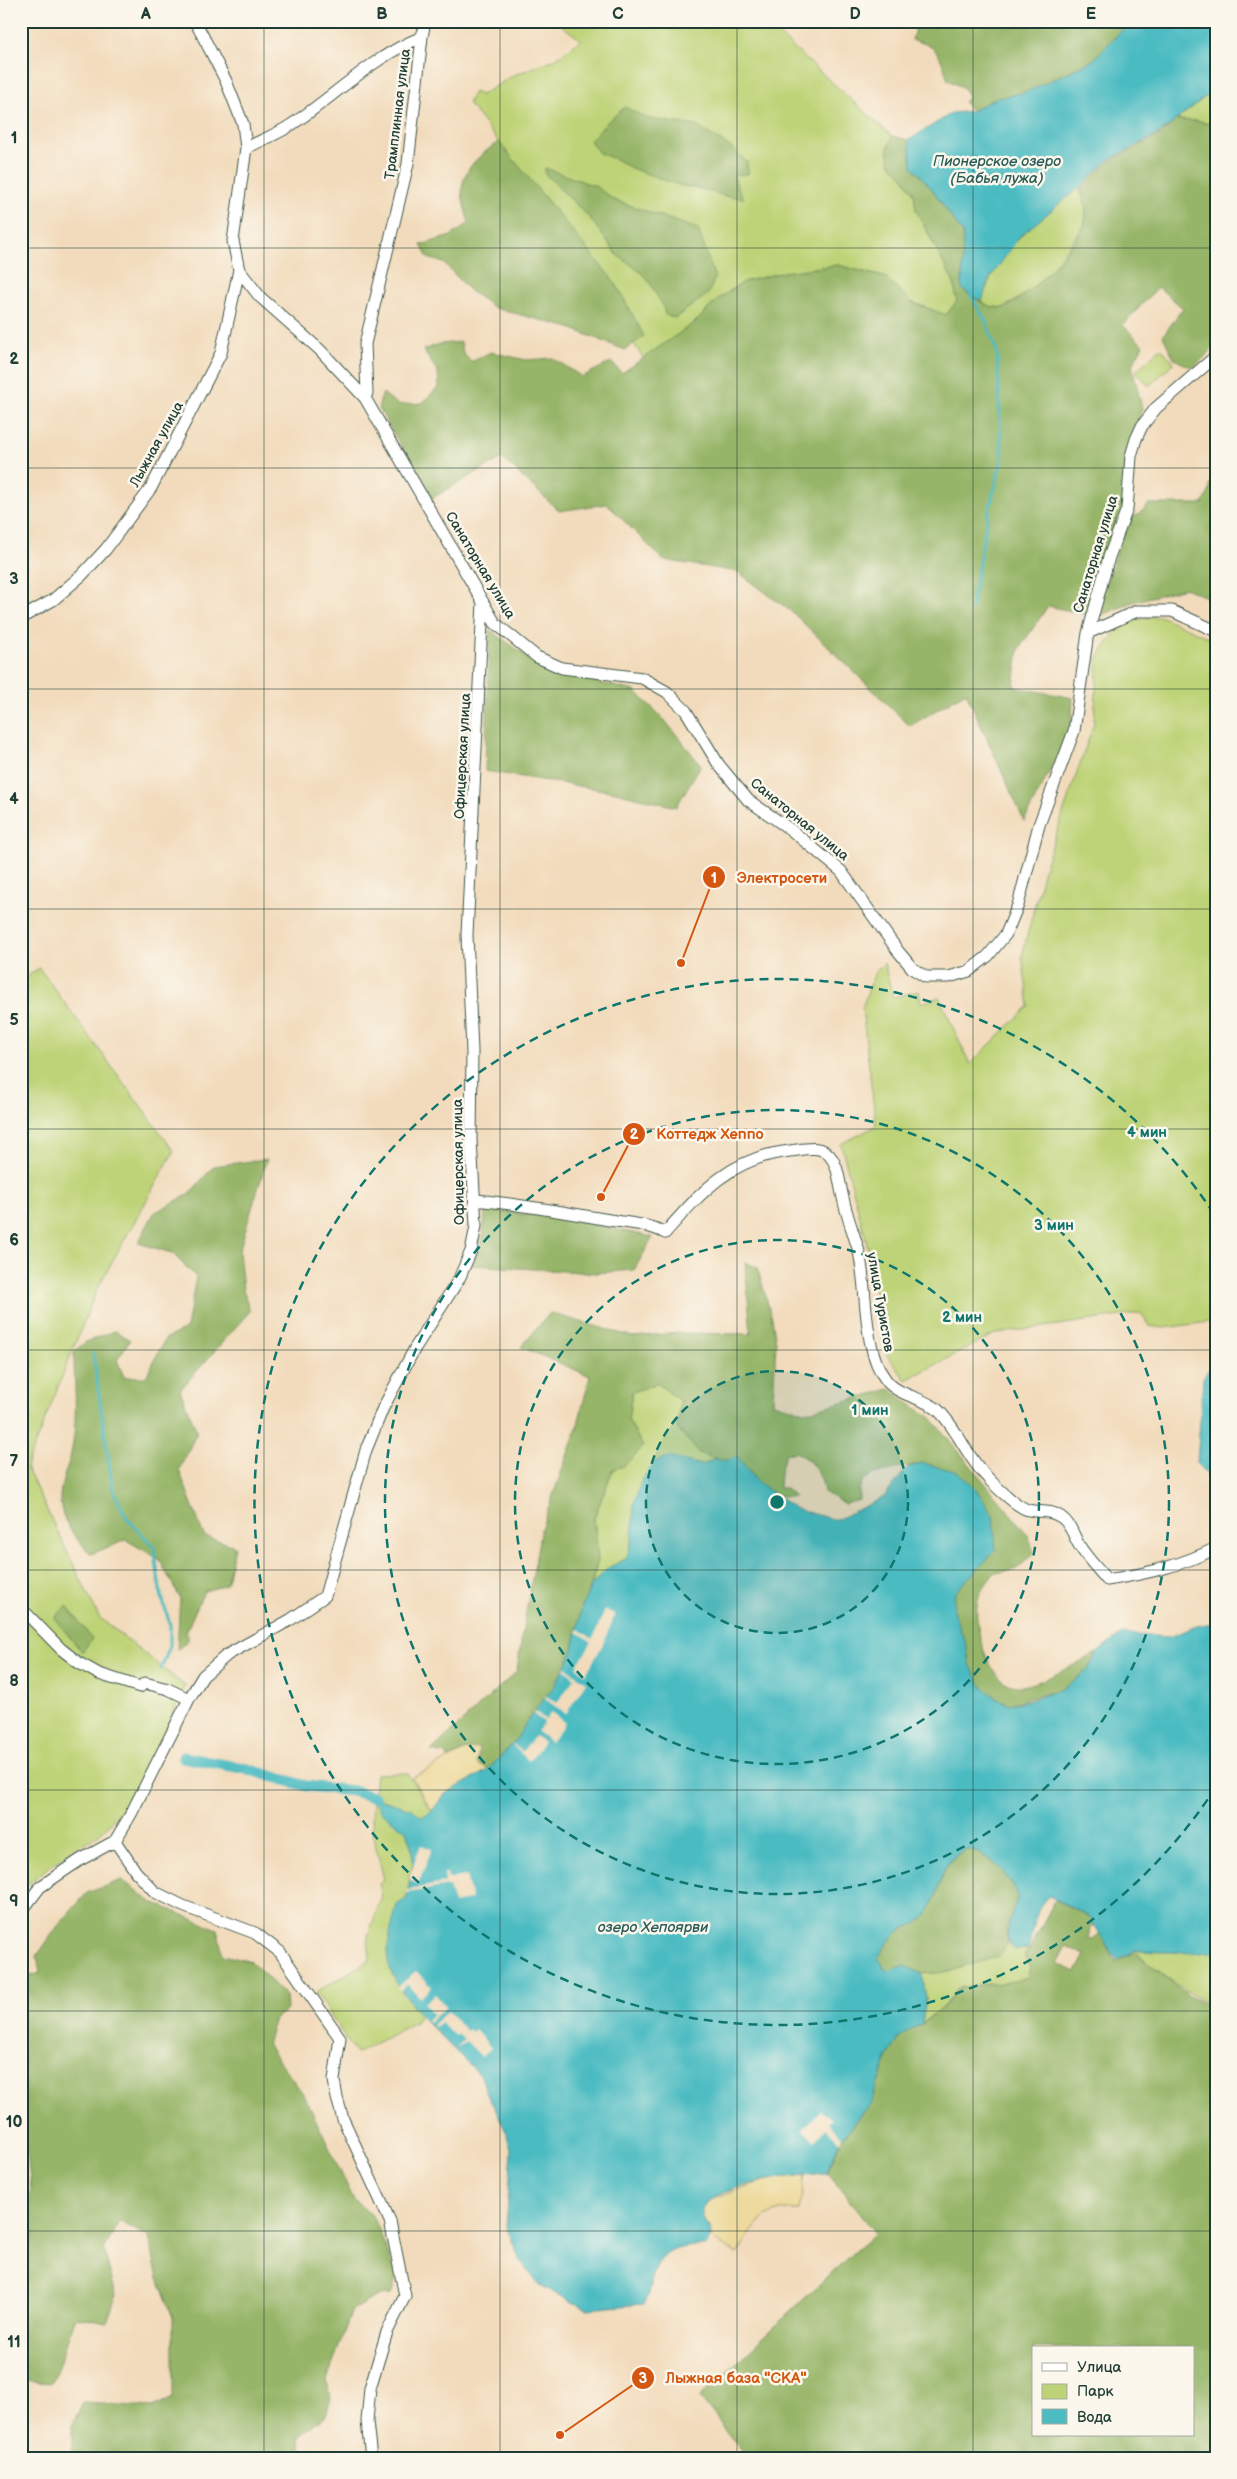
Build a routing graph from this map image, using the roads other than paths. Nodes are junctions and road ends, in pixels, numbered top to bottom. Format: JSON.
{"nodes":[{"id":1,"x":195,"y":21,"type":"edge"},
{"id":2,"x":425,"y":21,"type":"edge"},
{"id":3,"x":422,"y":37,"type":"junction"},
{"id":4,"x":246,"y":148,"type":"junction"},
{"id":5,"x":239,"y":270,"type":"junction"},
{"id":6,"x":1216,"y":356,"type":"edge"},
{"id":7,"x":365,"y":398,"type":"junction"},
{"id":8,"x":483,"y":600,"type":"junction"},
{"id":9,"x":21,"y":618,"type":"edge"},
{"id":10,"x":1216,"y":631,"type":"edge"},
{"id":11,"x":1088,"y":633,"type":"junction"},
{"id":12,"x":475,"y":1200,"type":"junction"},
{"id":13,"x":1216,"y":1548,"type":"edge"},
{"id":14,"x":21,"y":1608,"type":"edge"},
{"id":15,"x":187,"y":1704,"type":"junction"},
{"id":16,"x":115,"y":1841,"type":"junction"},
{"id":17,"x":21,"y":1912,"type":"edge"},
{"id":18,"x":371,"y":2458,"type":"edge"}],
"edges":[{"from":1,"to":4,"type":"street","name":"Санаторная улица"},
{"from":2,"to":3,"type":"street"},
{"from":3,"to":4,"type":"street","name":"Трамплинная улица"},
{"from":3,"to":7,"type":"street","name":"Трамплинная улица"},
{"from":4,"to":5,"type":"street","name":"Санаторная улица"},
{"from":5,"to":7,"type":"street","name":"Санаторная улица"},
{"from":5,"to":9,"type":"street","name":"Лыжная улица"},
{"from":6,"to":11,"type":"street","name":"Санаторная улица"},
{"from":7,"to":8,"type":"street","name":"Санаторная улица"},
{"from":8,"to":11,"type":"street","name":"Санаторная улица"},
{"from":8,"to":12,"type":"street","name":"Офицерская улица"},
{"from":10,"to":11,"type":"street"},
{"from":12,"to":13,"type":"street","name":"улица Туристов"},
{"from":12,"to":15,"type":"street","name":"Офицерская улица"},
{"from":14,"to":15,"type":"street"},
{"from":15,"to":16,"type":"street","name":"Офицерская улица"},
{"from":16,"to":17,"type":"street"},
{"from":16,"to":18,"type":"street"}]}
